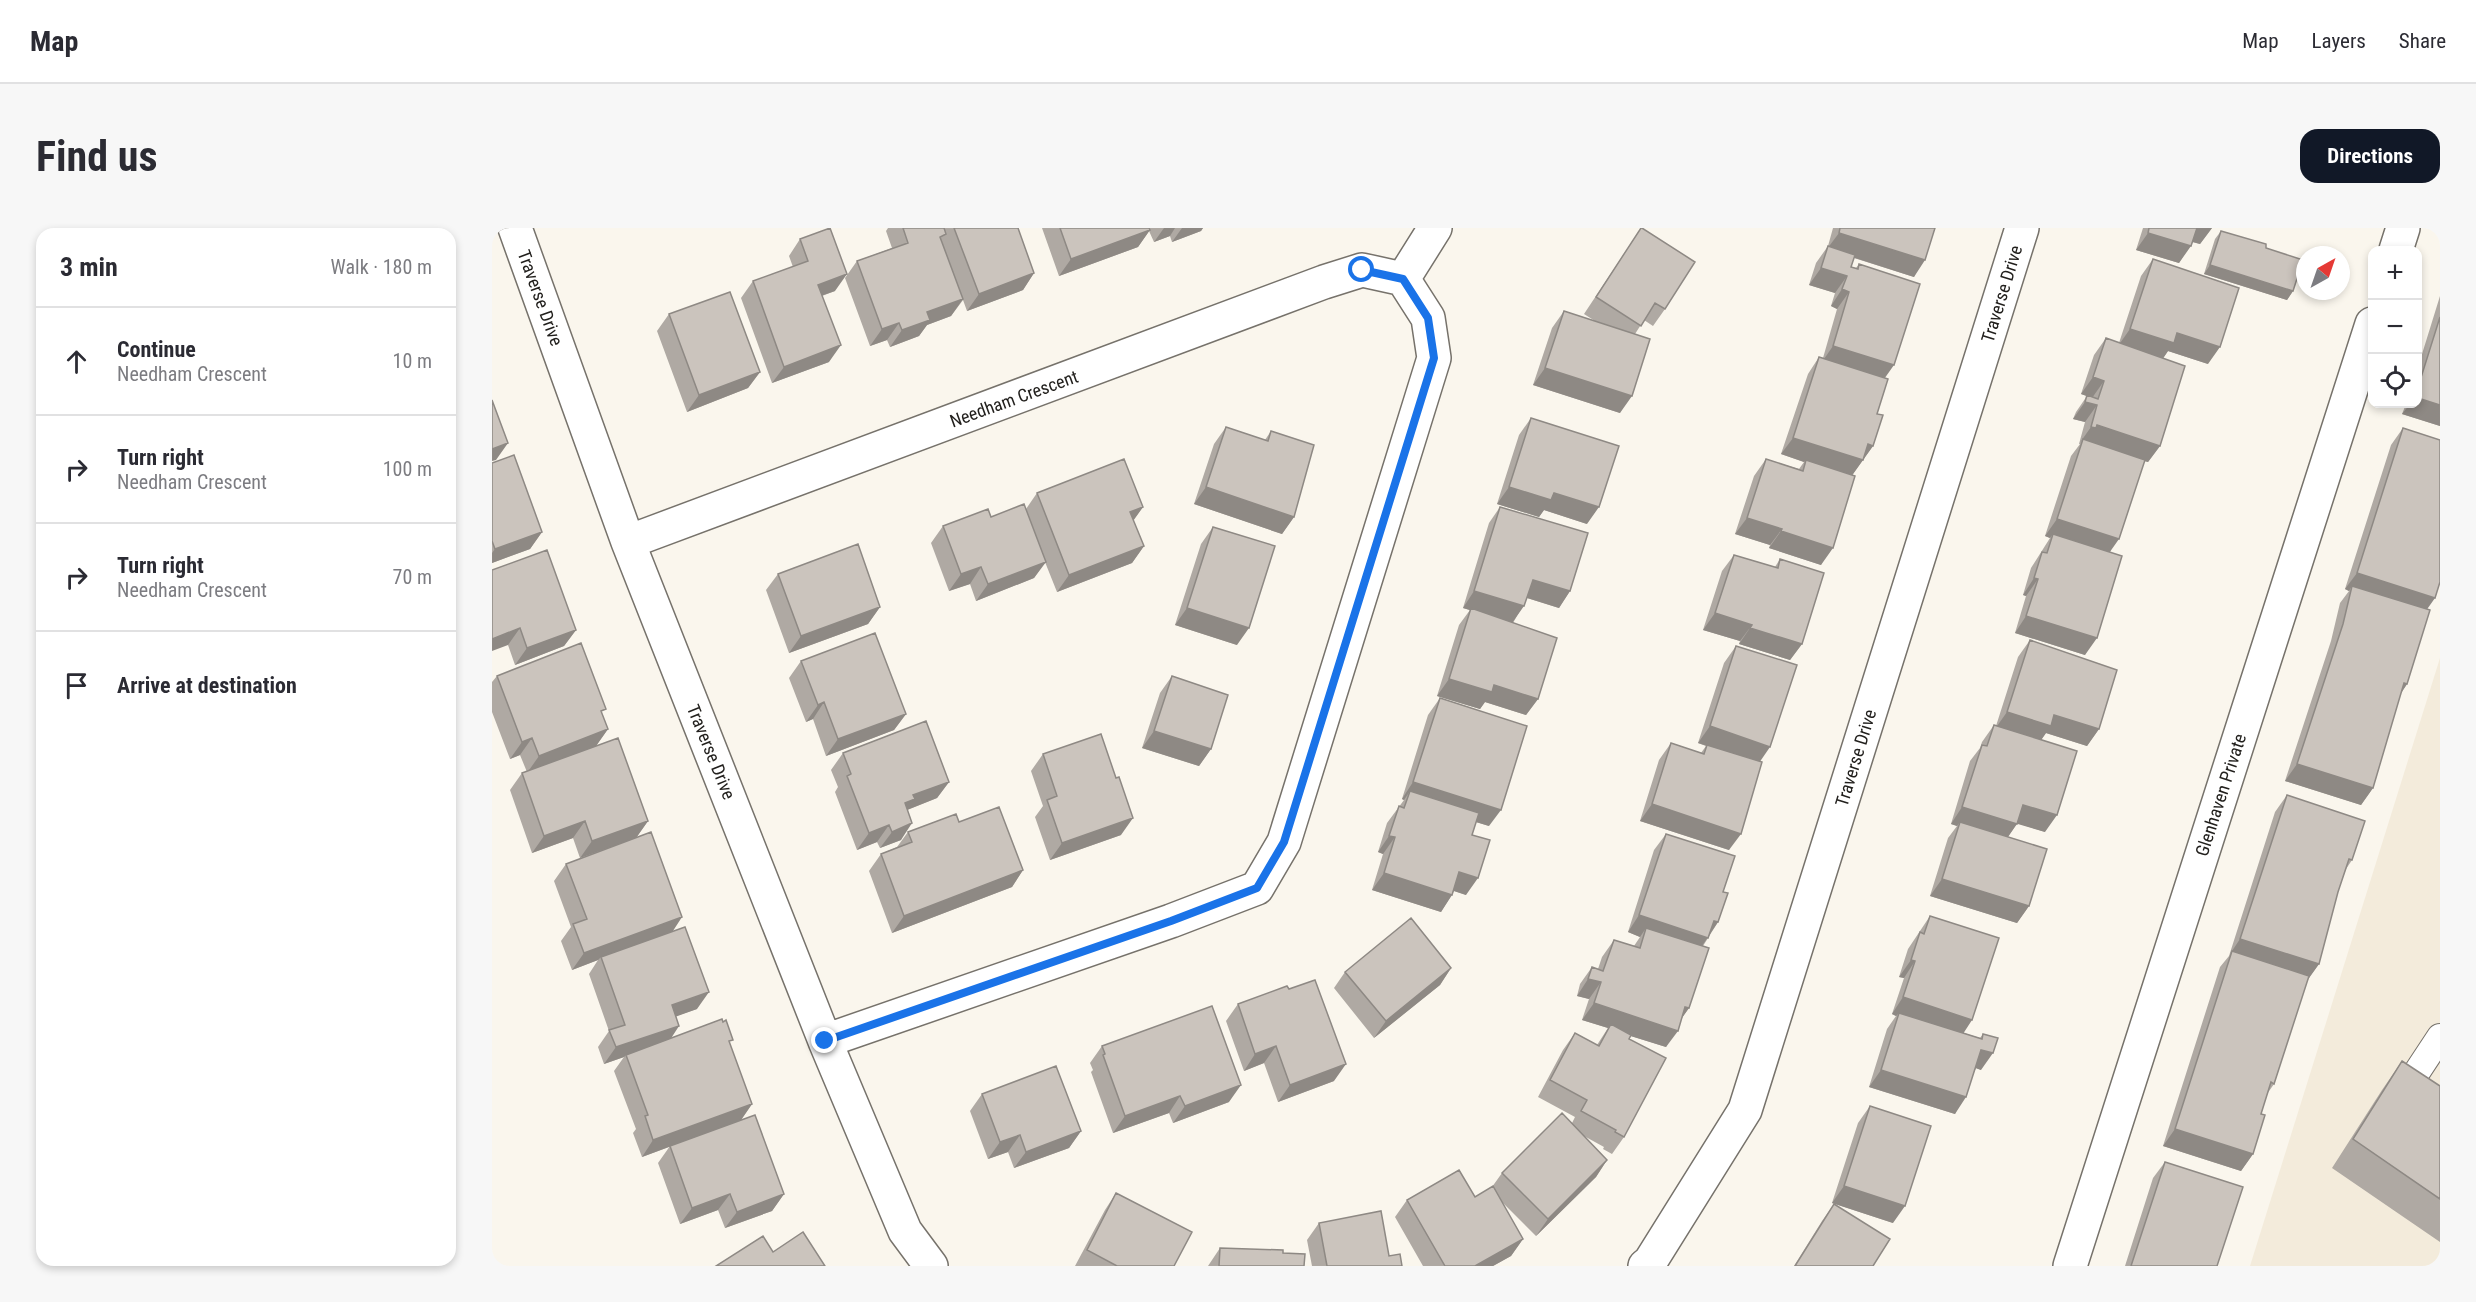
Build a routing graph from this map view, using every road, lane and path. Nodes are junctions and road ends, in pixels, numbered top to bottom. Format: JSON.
{"nodes":[{"id":1,"x":515,"y":228,"type":"edge"},
{"id":2,"x":1435,"y":228,"type":"edge"},
{"id":3,"x":2022,"y":228,"type":"edge"},
{"id":4,"x":2403,"y":228,"type":"edge"},
{"id":5,"x":2397,"y":246,"type":"edge"},
{"id":6,"x":1403,"y":279,"type":"junction"},
{"id":7,"x":2368,"y":340,"type":"edge"},
{"id":8,"x":628,"y":542,"type":"junction"},
{"id":9,"x":2440,"y":1036,"type":"edge"},
{"id":10,"x":825,"y":1041,"type":"junction"},
{"id":11,"x":2440,"y":1109,"type":"edge"},
{"id":12,"x":931,"y":1266,"type":"edge"},
{"id":13,"x":1645,"y":1266,"type":"edge"},
{"id":14,"x":2070,"y":1266,"type":"edge"}],
"edges":[{"from":1,"to":8,"type":"street","name":"Traverse Drive"},
{"from":2,"to":6,"type":"street"},
{"from":3,"to":13,"type":"street","name":"Traverse Drive"},
{"from":4,"to":5,"type":"street"},
{"from":6,"to":8,"type":"street","name":"Needham Crescent"},
{"from":6,"to":10,"type":"street"},
{"from":7,"to":14,"type":"street","name":"Glenhaven Private"},
{"from":8,"to":10,"type":"street","name":"Traverse Drive"},
{"from":9,"to":11,"type":"lane"},
{"from":10,"to":12,"type":"street","name":"Traverse Drive"}]}
